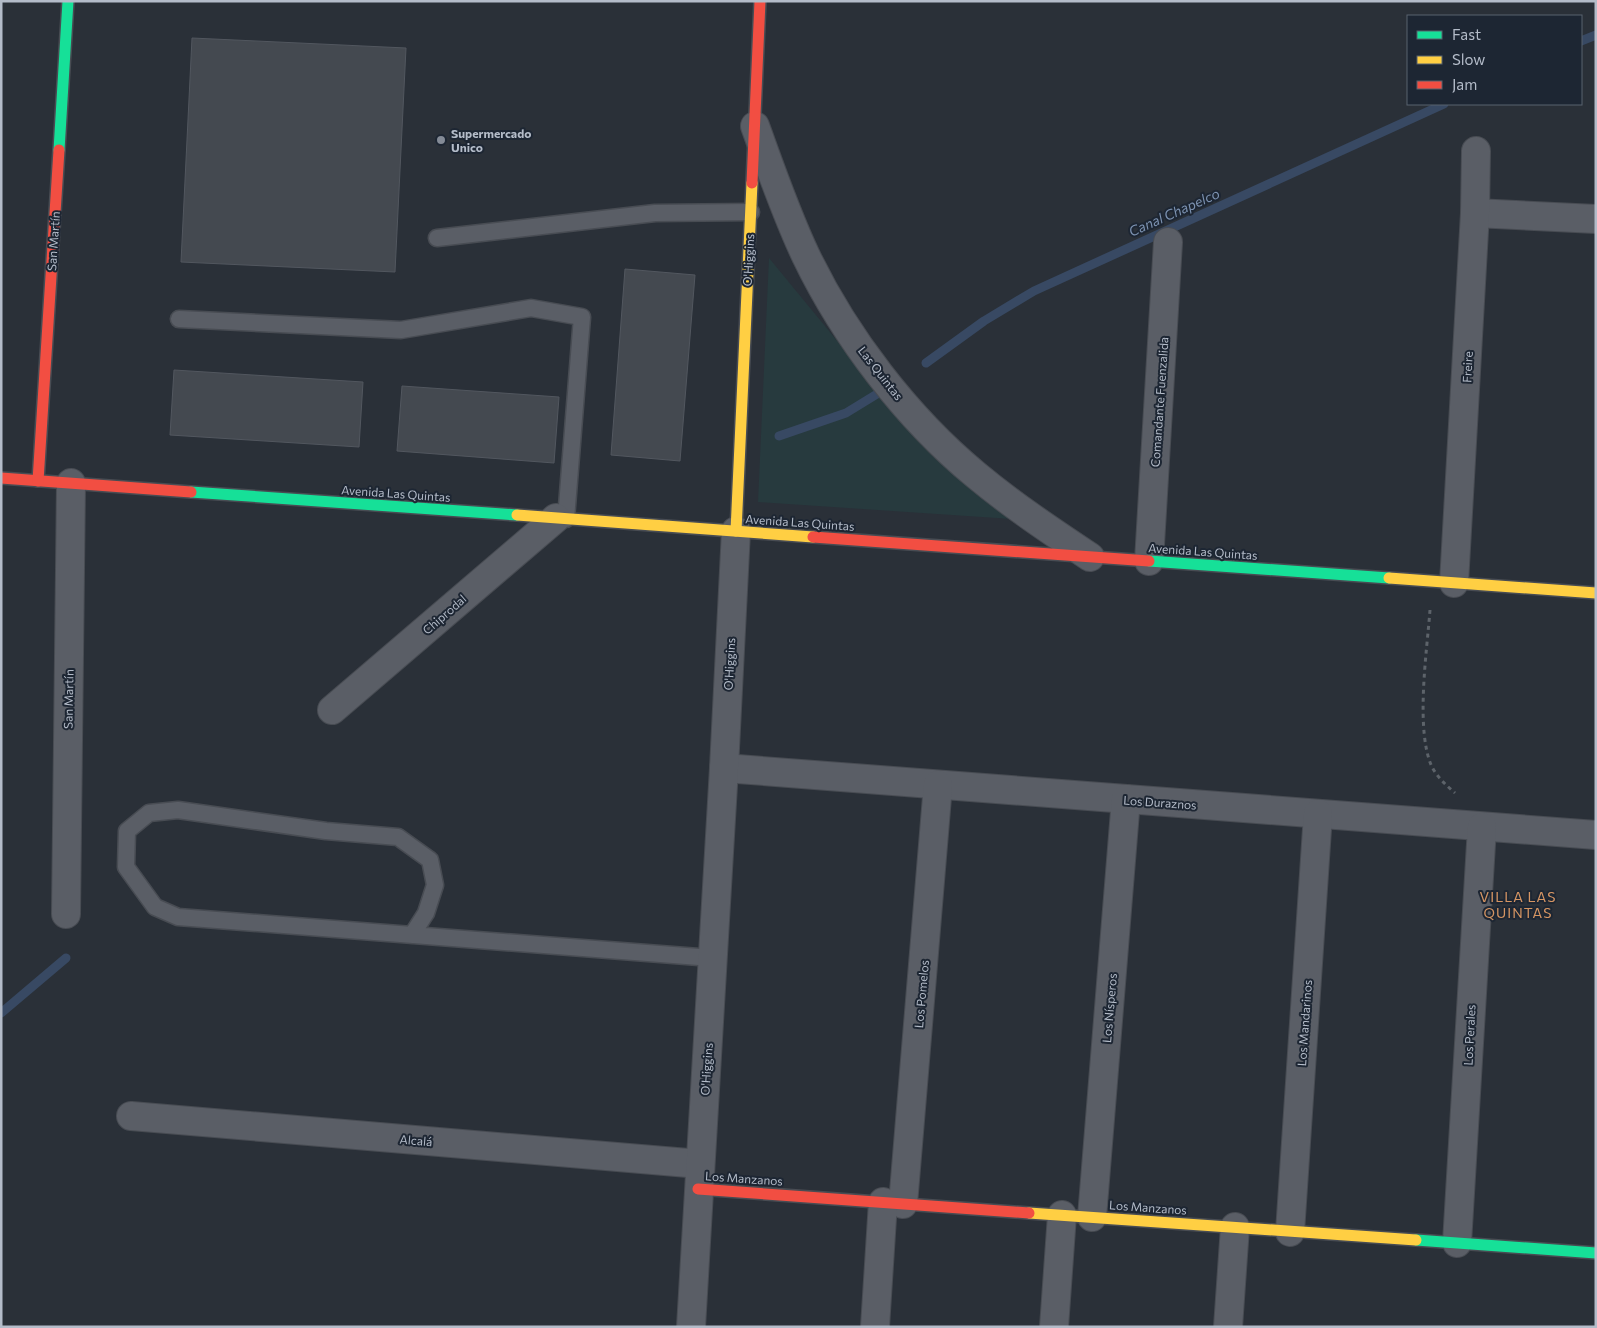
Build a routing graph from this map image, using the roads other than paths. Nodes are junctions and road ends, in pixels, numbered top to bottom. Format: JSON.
{"nodes":[{"id":1,"x":68,"y":1,"type":"edge"},
{"id":2,"x":760,"y":1,"type":"edge"},
{"id":3,"x":755,"y":126,"type":"junction"},
{"id":4,"x":1476,"y":151,"type":"dead end"},
{"id":5,"x":751,"y":212,"type":"junction"},
{"id":6,"x":1476,"y":213,"type":"junction"},
{"id":7,"x":1596,"y":219,"type":"edge"},
{"id":8,"x":437,"y":238,"type":"dead end"},
{"id":9,"x":1168,"y":242,"type":"dead end"},
{"id":10,"x":179,"y":319,"type":"dead end"},
{"id":11,"x":1,"y":478,"type":"edge"},
{"id":12,"x":38,"y":481,"type":"junction"},
{"id":13,"x":71,"y":483,"type":"junction"},
{"id":14,"x":561,"y":518,"type":"junction"},
{"id":15,"x":736,"y":531,"type":"junction"},
{"id":16,"x":1090,"y":557,"type":"junction"},
{"id":17,"x":1149,"y":561,"type":"junction"},
{"id":18,"x":1443,"y":582,"type":"junction"},
{"id":19,"x":1596,"y":593,"type":"edge"},
{"id":20,"x":332,"y":710,"type":"dead end"},
{"id":21,"x":724,"y":768,"type":"junction"},
{"id":22,"x":938,"y":785,"type":"junction"},
{"id":23,"x":1126,"y":799,"type":"junction"},
{"id":24,"x":1318,"y":814,"type":"junction"},
{"id":25,"x":1482,"y":827,"type":"junction"},
{"id":26,"x":1596,"y":836,"type":"edge"},
{"id":27,"x":66,"y":914,"type":"dead end"},
{"id":28,"x":412,"y":935,"type":"junction"},
{"id":29,"x":712,"y":958,"type":"junction"},
{"id":30,"x":131,"y":1116,"type":"dead end"},
{"id":31,"x":699,"y":1176,"type":"junction"},
{"id":32,"x":893,"y":1203,"type":"junction"},
{"id":33,"x":1062,"y":1215,"type":"junction"},
{"id":34,"x":1092,"y":1217,"type":"junction"},
{"id":35,"x":1235,"y":1227,"type":"junction"},
{"id":36,"x":1290,"y":1232,"type":"junction"},
{"id":37,"x":1457,"y":1243,"type":"junction"},
{"id":38,"x":1596,"y":1253,"type":"edge"},
{"id":39,"x":691,"y":1327,"type":"edge"},
{"id":40,"x":875,"y":1327,"type":"edge"},
{"id":41,"x":1054,"y":1327,"type":"edge"},
{"id":42,"x":1228,"y":1327,"type":"edge"}],
"edges":[{"from":1,"to":12,"type":"street","name":"San Martín"},
{"from":2,"to":3,"type":"street","name":"O'Higgins"},
{"from":3,"to":5,"type":"street","name":"O'Higgins"},
{"from":3,"to":16,"type":"street","name":"Las Quintas"},
{"from":4,"to":6,"type":"street","name":"Freire"},
{"from":5,"to":8,"type":"lane"},
{"from":5,"to":15,"type":"street","name":"O'Higgins"},
{"from":6,"to":7,"type":"street"},
{"from":6,"to":18,"type":"street","name":"Freire"},
{"from":9,"to":17,"type":"street","name":"Comandante Fuenzalida"},
{"from":10,"to":14,"type":"lane"},
{"from":11,"to":12,"type":"street","name":"Avenida Las Quintas"},
{"from":12,"to":13,"type":"street","name":"Avenida Las Quintas"},
{"from":13,"to":14,"type":"street","name":"Avenida Las Quintas"},
{"from":13,"to":27,"type":"street","name":"San Martín"},
{"from":14,"to":15,"type":"street","name":"Avenida Las Quintas"},
{"from":14,"to":20,"type":"street","name":"Chiprodal"},
{"from":15,"to":16,"type":"street","name":"Avenida Las Quintas"},
{"from":15,"to":21,"type":"street","name":"O'Higgins"},
{"from":16,"to":17,"type":"street","name":"Avenida Las Quintas"},
{"from":17,"to":18,"type":"street","name":"Avenida Las Quintas"},
{"from":18,"to":19,"type":"street","name":"Avenida Las Quintas"},
{"from":21,"to":22,"type":"street","name":"Los Duraznos"},
{"from":21,"to":29,"type":"street","name":"O'Higgins"},
{"from":22,"to":23,"type":"street","name":"Los Duraznos"},
{"from":22,"to":32,"type":"street","name":"Los Pomelos"},
{"from":23,"to":24,"type":"street","name":"Los Duraznos"},
{"from":23,"to":34,"type":"street","name":"Los Nísperos"},
{"from":24,"to":25,"type":"street","name":"Los Duraznos"},
{"from":24,"to":36,"type":"street","name":"Los Mandarinos"},
{"from":25,"to":26,"type":"street","name":"Los Duraznos"},
{"from":25,"to":37,"type":"street","name":"Los Perales"},
{"from":28,"to":28,"type":"lane"},
{"from":28,"to":29,"type":"lane"},
{"from":29,"to":31,"type":"street","name":"O'Higgins"},
{"from":30,"to":31,"type":"street","name":"Alcalá"},
{"from":31,"to":32,"type":"street","name":"Los Manzanos"},
{"from":31,"to":39,"type":"street","name":"O'Higgins"},
{"from":32,"to":33,"type":"street","name":"Los Manzanos"},
{"from":32,"to":40,"type":"street","name":"Los Pomelos"},
{"from":33,"to":34,"type":"street","name":"Los Manzanos"},
{"from":33,"to":41,"type":"street"},
{"from":34,"to":35,"type":"street","name":"Los Manzanos"},
{"from":35,"to":36,"type":"street","name":"Los Manzanos"},
{"from":35,"to":42,"type":"street"},
{"from":36,"to":37,"type":"street","name":"Los Manzanos"},
{"from":37,"to":38,"type":"street","name":"Los Manzanos"}]}
